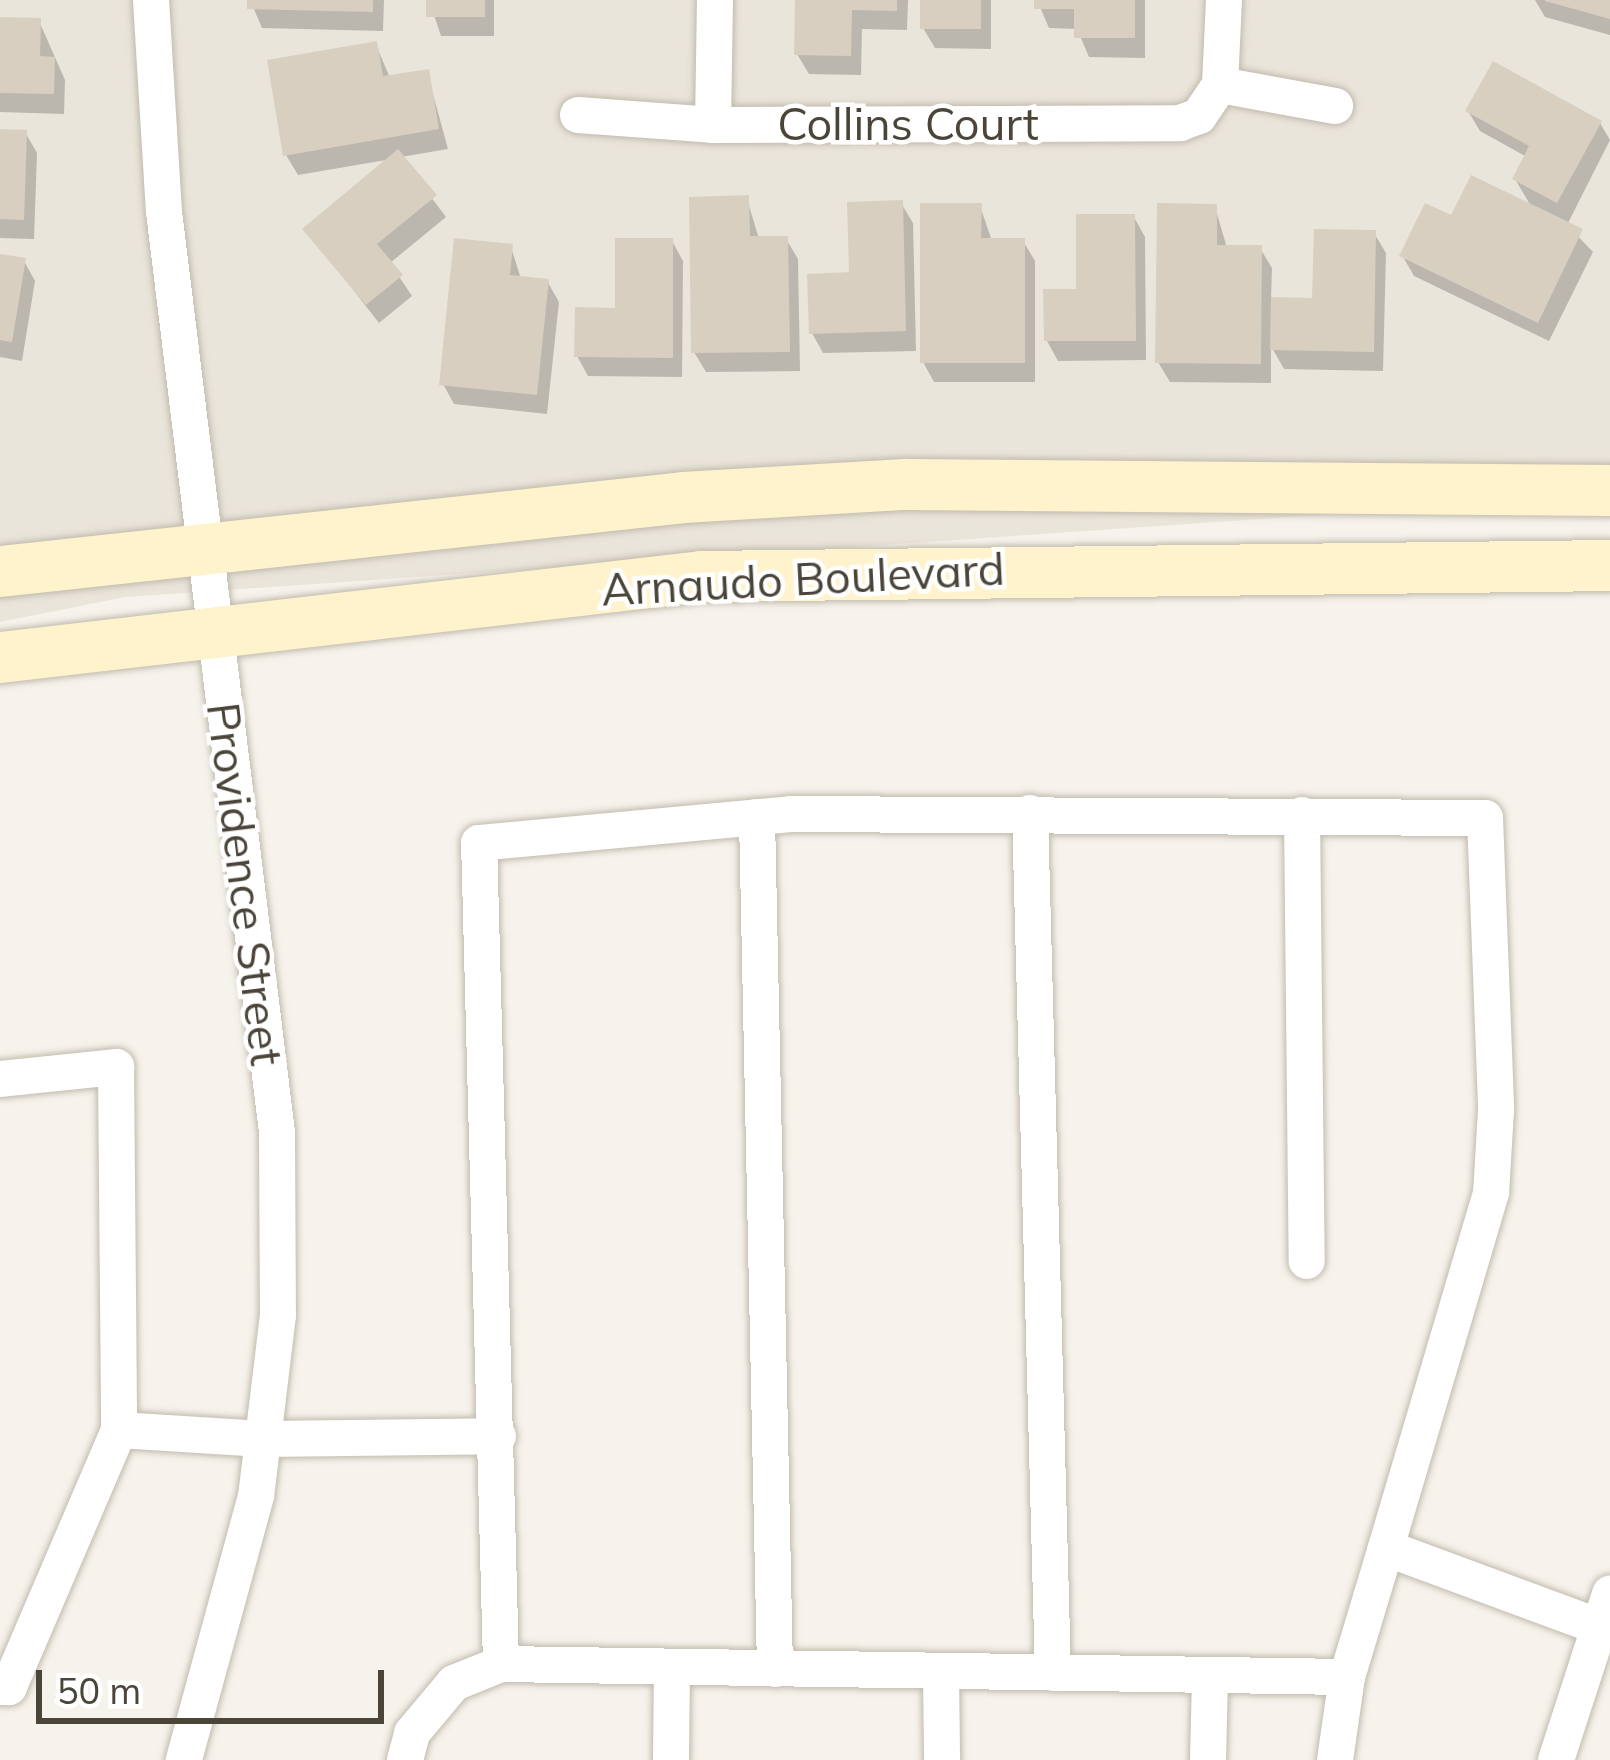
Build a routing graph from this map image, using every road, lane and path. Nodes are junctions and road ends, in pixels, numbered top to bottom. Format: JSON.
{"nodes":[{"id":1,"x":151,"y":0,"type":"edge"},
{"id":2,"x":715,"y":0,"type":"edge"},
{"id":3,"x":1224,"y":0,"type":"edge"},
{"id":4,"x":1220,"y":86,"type":"junction"},
{"id":5,"x":1336,"y":106,"type":"dead end"},
{"id":6,"x":578,"y":115,"type":"dead end"},
{"id":7,"x":713,"y":125,"type":"junction"},
{"id":8,"x":1610,"y":490,"type":"edge"},
{"id":9,"x":204,"y":549,"type":"junction"},
{"id":10,"x":1610,"y":566,"type":"edge"},
{"id":11,"x":0,"y":571,"type":"edge"},
{"id":12,"x":214,"y":630,"type":"junction"},
{"id":13,"x":0,"y":657,"type":"edge"},
{"id":14,"x":1030,"y":813,"type":"junction"},
{"id":15,"x":1302,"y":815,"type":"junction"},
{"id":16,"x":757,"y":817,"type":"junction"},
{"id":17,"x":0,"y":1079,"type":"edge"},
{"id":18,"x":1307,"y":1261,"type":"dead end"},
{"id":19,"x":119,"y":1430,"type":"junction"},
{"id":20,"x":498,"y":1436,"type":"junction"},
{"id":21,"x":263,"y":1439,"type":"junction"},
{"id":22,"x":1386,"y":1548,"type":"junction"},
{"id":23,"x":1604,"y":1610,"type":"edge"},
{"id":24,"x":501,"y":1664,"type":"junction"},
{"id":25,"x":672,"y":1667,"type":"junction"},
{"id":26,"x":776,"y":1669,"type":"junction"},
{"id":27,"x":941,"y":1672,"type":"junction"},
{"id":28,"x":1053,"y":1673,"type":"junction"},
{"id":29,"x":1210,"y":1676,"type":"junction"},
{"id":30,"x":1347,"y":1677,"type":"junction"},
{"id":31,"x":0,"y":1687,"type":"edge"},
{"id":32,"x":184,"y":1760,"type":"edge"},
{"id":33,"x":405,"y":1760,"type":"edge"},
{"id":34,"x":671,"y":1760,"type":"edge"},
{"id":35,"x":942,"y":1760,"type":"edge"},
{"id":36,"x":1208,"y":1760,"type":"edge"},
{"id":37,"x":1335,"y":1760,"type":"edge"},
{"id":38,"x":1556,"y":1760,"type":"edge"}],
"edges":[{"from":1,"to":9,"type":"street","name":"Providence Street"},
{"from":2,"to":7,"type":"street"},
{"from":3,"to":4,"type":"street"},
{"from":4,"to":5,"type":"street"},
{"from":4,"to":7,"type":"street","name":"Collins Court"},
{"from":6,"to":7,"type":"street","name":"Collins Court"},
{"from":8,"to":9,"type":"street","name":"Arnaudo Boulevard"},
{"from":9,"to":11,"type":"street","name":"Arnaudo Boulevard"},
{"from":9,"to":12,"type":"street","name":"Providence Street"},
{"from":10,"to":12,"type":"street","name":"Arnaudo Boulevard"},
{"from":12,"to":13,"type":"street","name":"Arnaudo Boulevard"},
{"from":12,"to":21,"type":"street","name":"Providence Street"},
{"from":14,"to":15,"type":"street"},
{"from":14,"to":16,"type":"street"},
{"from":14,"to":28,"type":"street"},
{"from":15,"to":18,"type":"street"},
{"from":15,"to":22,"type":"street"},
{"from":16,"to":20,"type":"street"},
{"from":16,"to":26,"type":"street"},
{"from":17,"to":19,"type":"street"},
{"from":19,"to":21,"type":"street"},
{"from":19,"to":31,"type":"street"},
{"from":20,"to":21,"type":"street"},
{"from":20,"to":24,"type":"street"},
{"from":21,"to":32,"type":"street","name":"Providence Street"},
{"from":22,"to":23,"type":"street"},
{"from":22,"to":30,"type":"street"},
{"from":23,"to":38,"type":"street"},
{"from":24,"to":25,"type":"street"},
{"from":24,"to":33,"type":"street"},
{"from":25,"to":26,"type":"street"},
{"from":25,"to":34,"type":"street"},
{"from":26,"to":27,"type":"street"},
{"from":27,"to":28,"type":"street"},
{"from":27,"to":35,"type":"street"},
{"from":28,"to":29,"type":"street"},
{"from":29,"to":30,"type":"street"},
{"from":29,"to":36,"type":"street"},
{"from":30,"to":37,"type":"street"}]}
